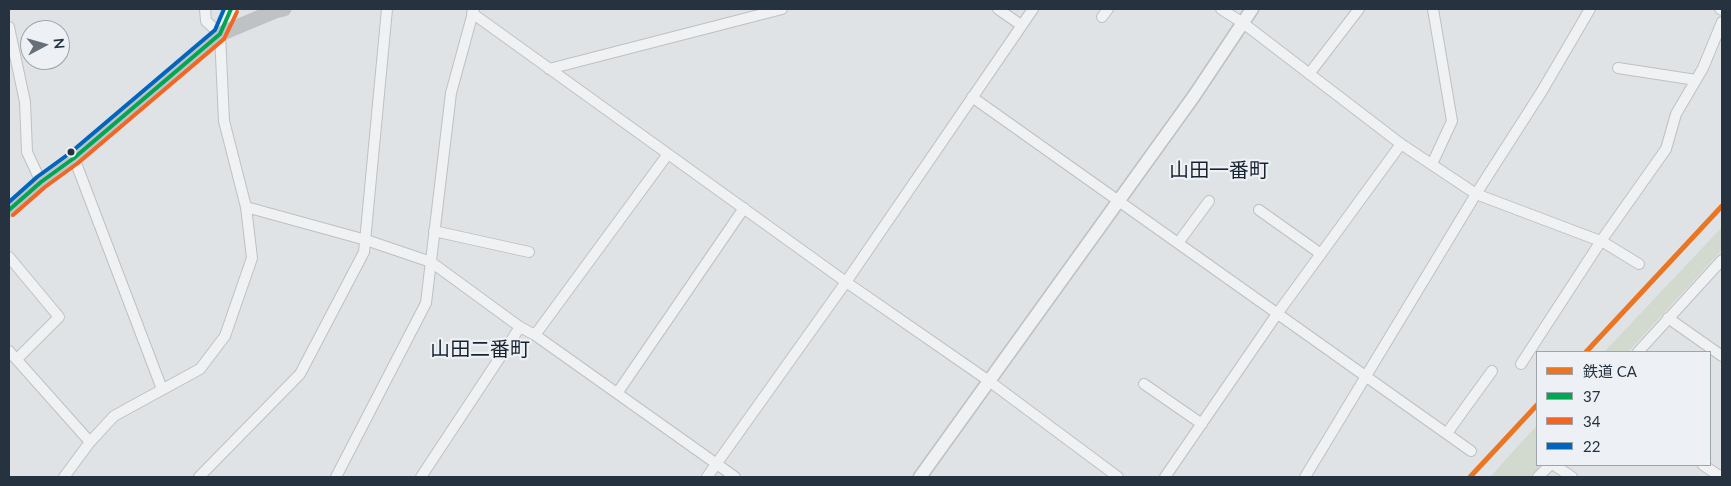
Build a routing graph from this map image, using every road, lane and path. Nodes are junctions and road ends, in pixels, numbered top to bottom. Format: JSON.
{"nodes":[{"id":1,"x":205,"y":9,"type":"edge"},
{"id":2,"x":232,"y":9,"type":"edge"},
{"id":3,"x":284,"y":9,"type":"edge"},
{"id":4,"x":387,"y":9,"type":"edge"},
{"id":5,"x":782,"y":9,"type":"edge"},
{"id":6,"x":998,"y":9,"type":"edge"},
{"id":7,"x":1033,"y":9,"type":"edge"},
{"id":8,"x":1221,"y":9,"type":"edge"},
{"id":9,"x":1252,"y":9,"type":"edge"},
{"id":10,"x":1359,"y":9,"type":"edge"},
{"id":11,"x":1433,"y":9,"type":"edge"},
{"id":12,"x":1590,"y":9,"type":"edge"},
{"id":13,"x":768,"y":10,"type":"edge"},
{"id":14,"x":473,"y":11,"type":"edge"},
{"id":15,"x":1242,"y":23,"type":"junction"},
{"id":16,"x":1722,"y":23,"type":"edge"},
{"id":17,"x":1022,"y":25,"type":"junction"},
{"id":18,"x":9,"y":27,"type":"edge"},
{"id":19,"x":220,"y":34,"type":"junction"},
{"id":20,"x":11,"y":50,"type":"edge"},
{"id":21,"x":1618,"y":68,"type":"dead end"},
{"id":22,"x":550,"y":69,"type":"junction"},
{"id":23,"x":1309,"y":74,"type":"junction"},
{"id":24,"x":1696,"y":80,"type":"junction"},
{"id":25,"x":972,"y":97,"type":"junction"},
{"id":26,"x":1401,"y":144,"type":"junction"},
{"id":27,"x":668,"y":154,"type":"junction"},
{"id":28,"x":74,"y":158,"type":"junction"},
{"id":29,"x":1432,"y":164,"type":"junction"},
{"id":30,"x":41,"y":182,"type":"junction"},
{"id":31,"x":1476,"y":194,"type":"junction"},
{"id":32,"x":1119,"y":200,"type":"junction"},
{"id":33,"x":1209,"y":201,"type":"dead end"},
{"id":34,"x":246,"y":207,"type":"junction"},
{"id":35,"x":744,"y":208,"type":"junction"},
{"id":36,"x":9,"y":210,"type":"edge"},
{"id":37,"x":1259,"y":210,"type":"dead end"},
{"id":38,"x":434,"y":231,"type":"junction"},
{"id":39,"x":366,"y":240,"type":"junction"},
{"id":40,"x":1601,"y":241,"type":"junction"},
{"id":41,"x":1178,"y":243,"type":"junction"},
{"id":42,"x":529,"y":252,"type":"dead end"},
{"id":43,"x":1321,"y":254,"type":"junction"},
{"id":44,"x":9,"y":257,"type":"edge"},
{"id":45,"x":1722,"y":260,"type":"edge"},
{"id":46,"x":431,"y":262,"type":"junction"},
{"id":47,"x":1639,"y":264,"type":"dead end"},
{"id":48,"x":846,"y":282,"type":"junction"},
{"id":49,"x":1277,"y":314,"type":"junction"},
{"id":50,"x":1668,"y":318,"type":"junction"},
{"id":51,"x":520,"y":327,"type":"junction"},
{"id":52,"x":535,"y":334,"type":"junction"},
{"id":53,"x":9,"y":351,"type":"edge"},
{"id":54,"x":1639,"y":351,"type":"edge"},
{"id":55,"x":1722,"y":356,"type":"edge"},
{"id":56,"x":17,"y":359,"type":"junction"},
{"id":57,"x":1521,"y":364,"type":"dead end"},
{"id":58,"x":1492,"y":371,"type":"dead end"},
{"id":59,"x":1366,"y":377,"type":"junction"},
{"id":60,"x":989,"y":381,"type":"junction"},
{"id":61,"x":1144,"y":384,"type":"dead end"},
{"id":62,"x":162,"y":388,"type":"junction"},
{"id":63,"x":618,"y":392,"type":"junction"},
{"id":64,"x":1202,"y":424,"type":"junction"},
{"id":65,"x":1447,"y":434,"type":"junction"},
{"id":66,"x":90,"y":442,"type":"junction"},
{"id":67,"x":1471,"y":451,"type":"dead end"},
{"id":68,"x":717,"y":465,"type":"junction"},
{"id":69,"x":1551,"y":466,"type":"edge"},
{"id":70,"x":1554,"y":466,"type":"edge"},
{"id":71,"x":1704,"y":466,"type":"edge"},
{"id":72,"x":64,"y":477,"type":"edge"},
{"id":73,"x":200,"y":477,"type":"edge"},
{"id":74,"x":336,"y":477,"type":"edge"},
{"id":75,"x":421,"y":477,"type":"edge"},
{"id":76,"x":708,"y":477,"type":"edge"},
{"id":77,"x":735,"y":477,"type":"edge"},
{"id":78,"x":920,"y":477,"type":"edge"},
{"id":79,"x":1118,"y":477,"type":"edge"},
{"id":80,"x":1165,"y":477,"type":"edge"},
{"id":81,"x":1305,"y":477,"type":"edge"},
{"id":82,"x":1538,"y":477,"type":"edge"},
{"id":83,"x":1572,"y":477,"type":"edge"},
{"id":84,"x":1721,"y":477,"type":"edge"}],
"edges":[{"from":1,"to":19,"type":"street"},
{"from":2,"to":19,"type":"street"},
{"from":3,"to":19,"type":"main road"},
{"from":4,"to":39,"type":"street"},
{"from":5,"to":13,"type":"street"},
{"from":6,"to":17,"type":"street"},
{"from":7,"to":17,"type":"street"},
{"from":8,"to":15,"type":"street"},
{"from":9,"to":15,"type":"street"},
{"from":10,"to":23,"type":"street"},
{"from":11,"to":29,"type":"street"},
{"from":12,"to":31,"type":"street"},
{"from":13,"to":22,"type":"street"},
{"from":14,"to":22,"type":"street"},
{"from":14,"to":38,"type":"street"},
{"from":15,"to":23,"type":"street"},
{"from":15,"to":32,"type":"street"},
{"from":16,"to":24,"type":"street"},
{"from":17,"to":25,"type":"street"},
{"from":18,"to":20,"type":"street"},
{"from":19,"to":28,"type":"main road"},
{"from":19,"to":34,"type":"street"},
{"from":20,"to":30,"type":"street"},
{"from":21,"to":24,"type":"street"},
{"from":22,"to":27,"type":"street"},
{"from":23,"to":26,"type":"street"},
{"from":24,"to":40,"type":"street"},
{"from":25,"to":32,"type":"street"},
{"from":25,"to":48,"type":"street"},
{"from":26,"to":29,"type":"street"},
{"from":26,"to":43,"type":"street"},
{"from":27,"to":35,"type":"street"},
{"from":27,"to":52,"type":"street"},
{"from":28,"to":30,"type":"main road"},
{"from":28,"to":62,"type":"street"},
{"from":29,"to":31,"type":"street"},
{"from":30,"to":36,"type":"main road"},
{"from":31,"to":40,"type":"street"},
{"from":31,"to":59,"type":"street"},
{"from":32,"to":41,"type":"street"},
{"from":32,"to":60,"type":"street"},
{"from":33,"to":41,"type":"street"},
{"from":34,"to":39,"type":"street"},
{"from":34,"to":62,"type":"street"},
{"from":35,"to":48,"type":"street"},
{"from":35,"to":63,"type":"street"},
{"from":37,"to":43,"type":"street"},
{"from":38,"to":42,"type":"street"},
{"from":38,"to":46,"type":"street"},
{"from":39,"to":46,"type":"street"},
{"from":39,"to":73,"type":"street"},
{"from":40,"to":47,"type":"street"},
{"from":40,"to":57,"type":"street"},
{"from":41,"to":49,"type":"street"},
{"from":43,"to":49,"type":"street"},
{"from":44,"to":56,"type":"street"},
{"from":45,"to":50,"type":"street"},
{"from":46,"to":51,"type":"street"},
{"from":46,"to":74,"type":"street"},
{"from":48,"to":60,"type":"street"},
{"from":48,"to":68,"type":"street"},
{"from":49,"to":59,"type":"street"},
{"from":49,"to":64,"type":"street"},
{"from":50,"to":54,"type":"street"},
{"from":50,"to":55,"type":"street"},
{"from":51,"to":52,"type":"street"},
{"from":51,"to":75,"type":"street"},
{"from":52,"to":63,"type":"street"},
{"from":53,"to":56,"type":"street"},
{"from":56,"to":66,"type":"street"},
{"from":58,"to":65,"type":"street"},
{"from":59,"to":65,"type":"street"},
{"from":59,"to":81,"type":"street"},
{"from":60,"to":78,"type":"street"},
{"from":60,"to":79,"type":"street"},
{"from":61,"to":64,"type":"street"},
{"from":62,"to":66,"type":"street"},
{"from":63,"to":68,"type":"street"},
{"from":64,"to":80,"type":"street"},
{"from":65,"to":67,"type":"street"},
{"from":66,"to":72,"type":"street"},
{"from":68,"to":76,"type":"street"},
{"from":68,"to":77,"type":"street"},
{"from":69,"to":82,"type":"street"},
{"from":70,"to":83,"type":"street"},
{"from":71,"to":84,"type":"street"}]}
